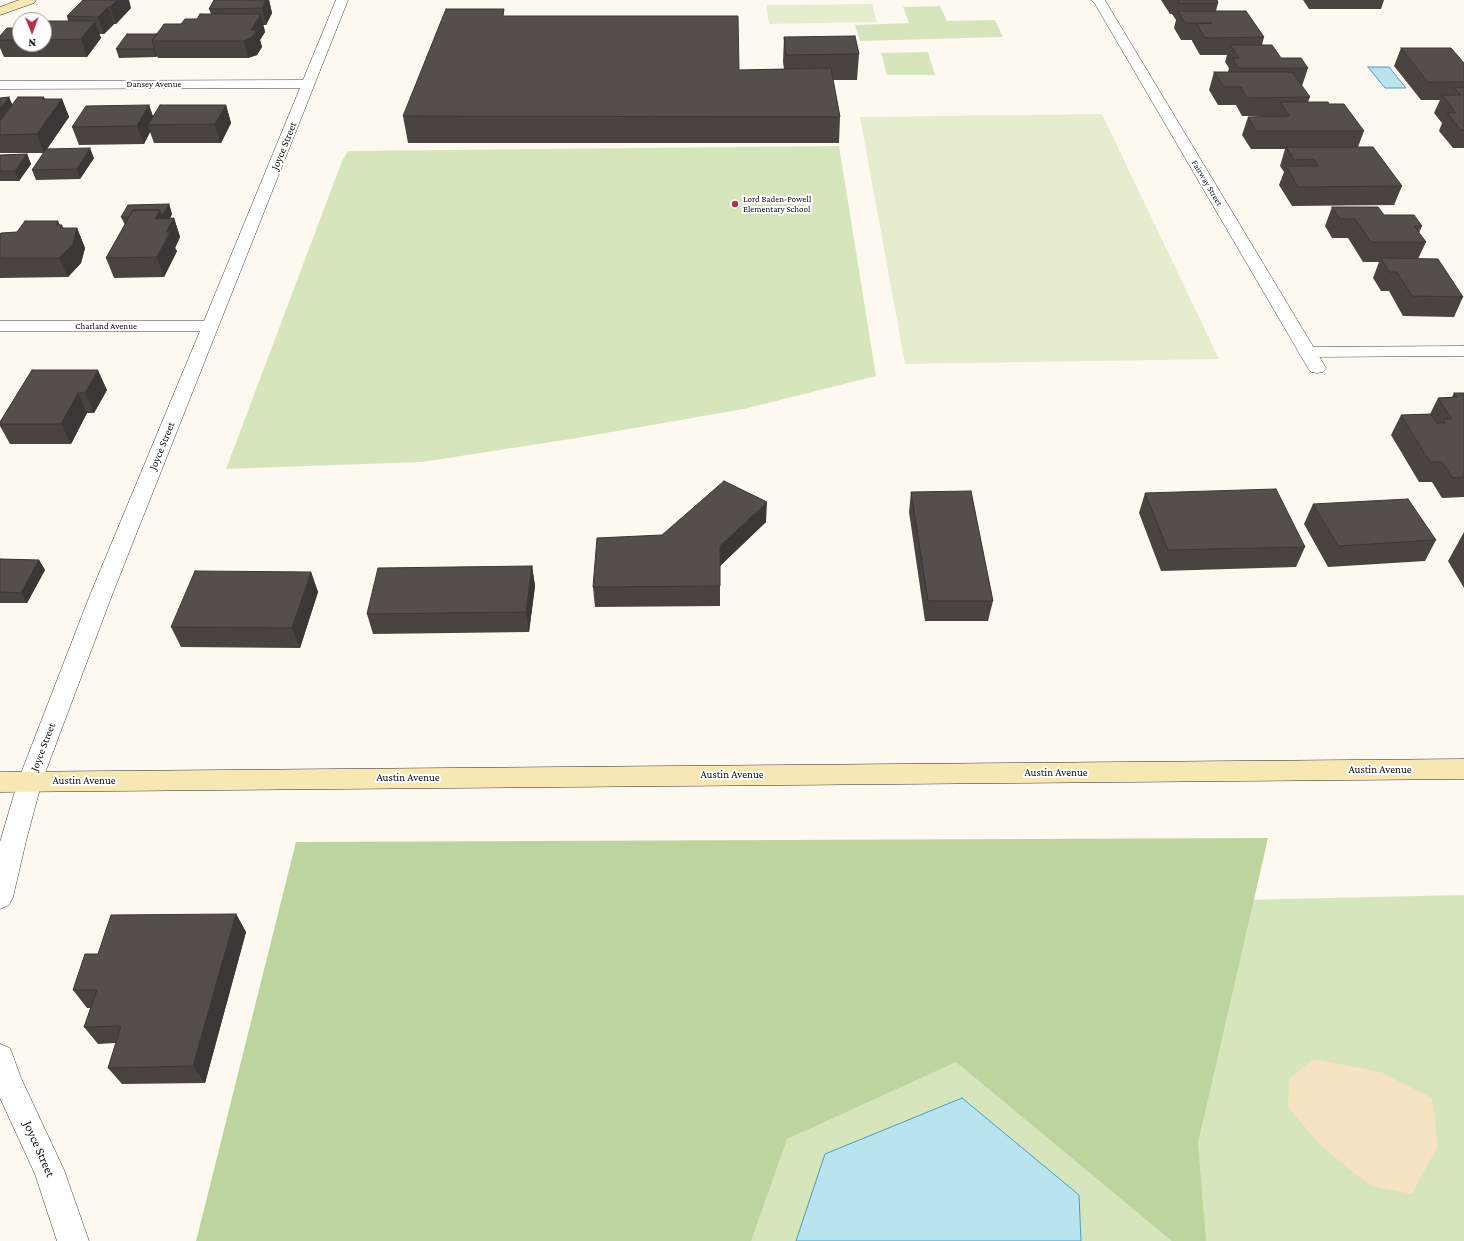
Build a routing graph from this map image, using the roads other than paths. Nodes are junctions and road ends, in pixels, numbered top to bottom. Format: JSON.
{"nodes":[{"id":1,"x":30,"y":0,"type":"edge"},
{"id":2,"x":342,"y":0,"type":"edge"},
{"id":3,"x":1097,"y":0,"type":"edge"},
{"id":4,"x":0,"y":11,"type":"edge"},
{"id":5,"x":309,"y":84,"type":"junction"},
{"id":6,"x":0,"y":85,"type":"edge"},
{"id":7,"x":0,"y":326,"type":"edge"},
{"id":8,"x":211,"y":326,"type":"junction"},
{"id":9,"x":1464,"y":351,"type":"edge"},
{"id":10,"x":1307,"y":352,"type":"junction"},
{"id":11,"x":1317,"y":368,"type":"dead end"},
{"id":12,"x":1464,"y":769,"type":"edge"},
{"id":13,"x":30,"y":781,"type":"junction"},
{"id":14,"x":0,"y":782,"type":"edge"},
{"id":15,"x":0,"y":897,"type":"edge"},
{"id":16,"x":0,"y":1058,"type":"edge"},
{"id":17,"x":73,"y":1241,"type":"edge"}],
"edges":[{"from":1,"to":4,"type":"main road"},
{"from":2,"to":5,"type":"street","name":"Joyce Street"},
{"from":3,"to":10,"type":"street","name":"Fairway Street"},
{"from":5,"to":6,"type":"street","name":"Dansey Avenue"},
{"from":5,"to":8,"type":"street","name":"Joyce Street"},
{"from":7,"to":8,"type":"street","name":"Charland Avenue"},
{"from":8,"to":13,"type":"street","name":"Joyce Street"},
{"from":9,"to":10,"type":"street"},
{"from":10,"to":11,"type":"street","name":"Fairway Street"},
{"from":12,"to":13,"type":"main road","name":"Austin Avenue"},
{"from":13,"to":14,"type":"main road","name":"Austin Avenue"},
{"from":13,"to":15,"type":"street","name":"Joyce Street"},
{"from":16,"to":17,"type":"street","name":"Joyce Street"}]}
